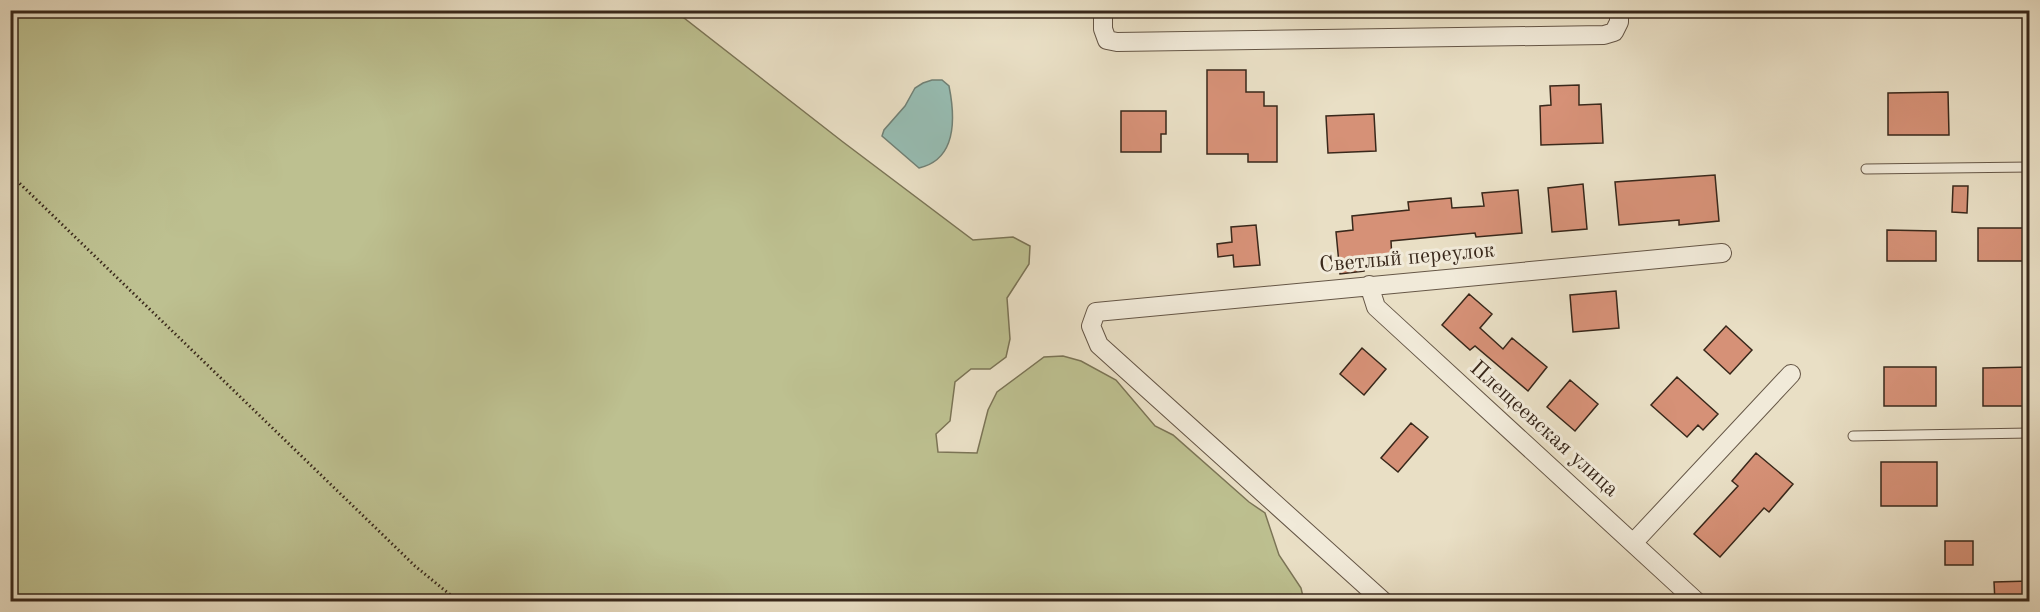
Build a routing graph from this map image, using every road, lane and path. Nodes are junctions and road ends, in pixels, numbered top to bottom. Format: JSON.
{"nodes":[{"id":1,"x":1102,"y":10,"type":"edge"},
{"id":2,"x":1619,"y":10,"type":"edge"},
{"id":3,"x":2030,"y":167,"type":"edge"},
{"id":4,"x":1866,"y":169,"type":"dead end"},
{"id":5,"x":10,"y":174,"type":"edge"},
{"id":6,"x":1722,"y":254,"type":"dead end"},
{"id":7,"x":1369,"y":285,"type":"junction"},
{"id":8,"x":1791,"y":374,"type":"dead end"},
{"id":9,"x":2030,"y":433,"type":"edge"},
{"id":10,"x":1853,"y":436,"type":"dead end"},
{"id":11,"x":1634,"y":543,"type":"junction"},
{"id":12,"x":459,"y":602,"type":"edge"},
{"id":13,"x":1384,"y":602,"type":"edge"},
{"id":14,"x":1697,"y":602,"type":"edge"}],
"edges":[{"from":1,"to":2,"type":"street"},
{"from":3,"to":4,"type":"lane"},
{"from":5,"to":12,"type":"path"},
{"from":6,"to":7,"type":"street","name":"Светлый переулок"},
{"from":7,"to":11,"type":"street","name":"Плещеевская улица"},
{"from":7,"to":13,"type":"street","name":"Светлый переулок"},
{"from":8,"to":11,"type":"street"},
{"from":9,"to":10,"type":"lane"},
{"from":11,"to":14,"type":"street","name":"Плещеевская улица"}]}
